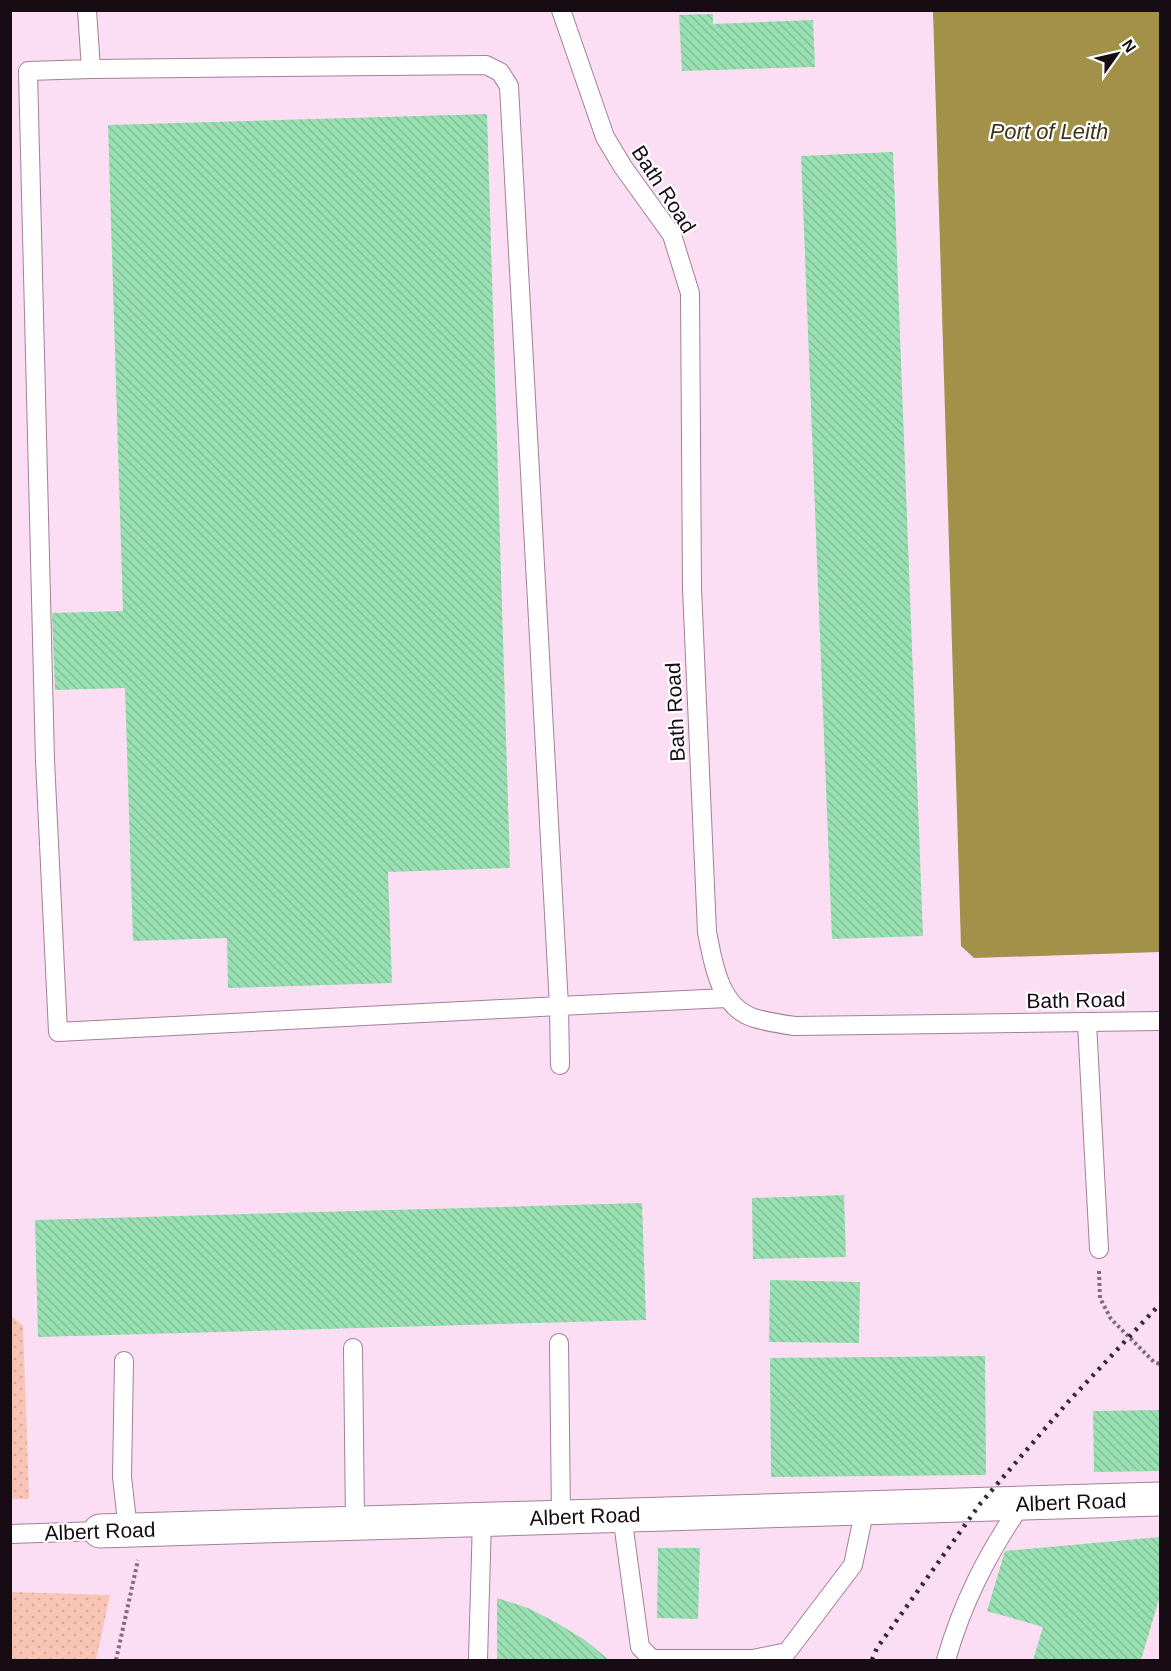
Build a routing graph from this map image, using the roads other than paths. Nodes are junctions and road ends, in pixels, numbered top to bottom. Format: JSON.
{"nodes":[{"id":1,"x":87,"y":10,"type":"edge"},
{"id":2,"x":561,"y":10,"type":"edge"},
{"id":3,"x":91,"y":69,"type":"junction"},
{"id":4,"x":727,"y":998,"type":"junction"},
{"id":5,"x":559,"y":1006,"type":"junction"},
{"id":6,"x":1161,"y":1021,"type":"edge"},
{"id":7,"x":1086,"y":1023,"type":"junction"},
{"id":8,"x":560,"y":1065,"type":"dead end"},
{"id":9,"x":1099,"y":1249,"type":"road end"},
{"id":10,"x":559,"y":1343,"type":"dead end"},
{"id":11,"x":353,"y":1347,"type":"dead end"},
{"id":12,"x":124,"y":1361,"type":"dead end"},
{"id":13,"x":1161,"y":1499,"type":"edge"},
{"id":14,"x":1022,"y":1503,"type":"junction"},
{"id":15,"x":865,"y":1508,"type":"junction"},
{"id":16,"x":622,"y":1515,"type":"junction"},
{"id":17,"x":561,"y":1517,"type":"junction"},
{"id":18,"x":482,"y":1519,"type":"junction"},
{"id":19,"x":355,"y":1523,"type":"junction"},
{"id":20,"x":124,"y":1530,"type":"junction"},
{"id":21,"x":10,"y":1534,"type":"edge"},
{"id":22,"x":478,"y":1660,"type":"edge"},
{"id":23,"x":946,"y":1660,"type":"edge"}],
"edges":[{"from":1,"to":3,"type":"lane"},
{"from":2,"to":4,"type":"lane","name":"Bath Road"},
{"from":3,"to":5,"type":"lane"},
{"from":3,"to":5,"type":"lane"},
{"from":4,"to":5,"type":"lane"},
{"from":4,"to":7,"type":"lane","name":"Bath Road"},
{"from":5,"to":8,"type":"lane"},
{"from":6,"to":7,"type":"lane","name":"Bath Road"},
{"from":7,"to":9,"type":"lane"},
{"from":10,"to":17,"type":"lane"},
{"from":11,"to":19,"type":"lane"},
{"from":12,"to":20,"type":"lane"},
{"from":13,"to":14,"type":"street","name":"Albert Road"},
{"from":14,"to":15,"type":"street","name":"Albert Road"},
{"from":14,"to":23,"type":"lane"},
{"from":15,"to":16,"type":"street","name":"Albert Road"},
{"from":15,"to":16,"type":"lane"},
{"from":16,"to":17,"type":"street","name":"Albert Road"},
{"from":17,"to":18,"type":"street","name":"Albert Road"},
{"from":18,"to":19,"type":"street","name":"Albert Road"},
{"from":18,"to":22,"type":"lane"},
{"from":19,"to":20,"type":"street","name":"Albert Road"},
{"from":20,"to":21,"type":"lane","name":"Albert Road"}]}
